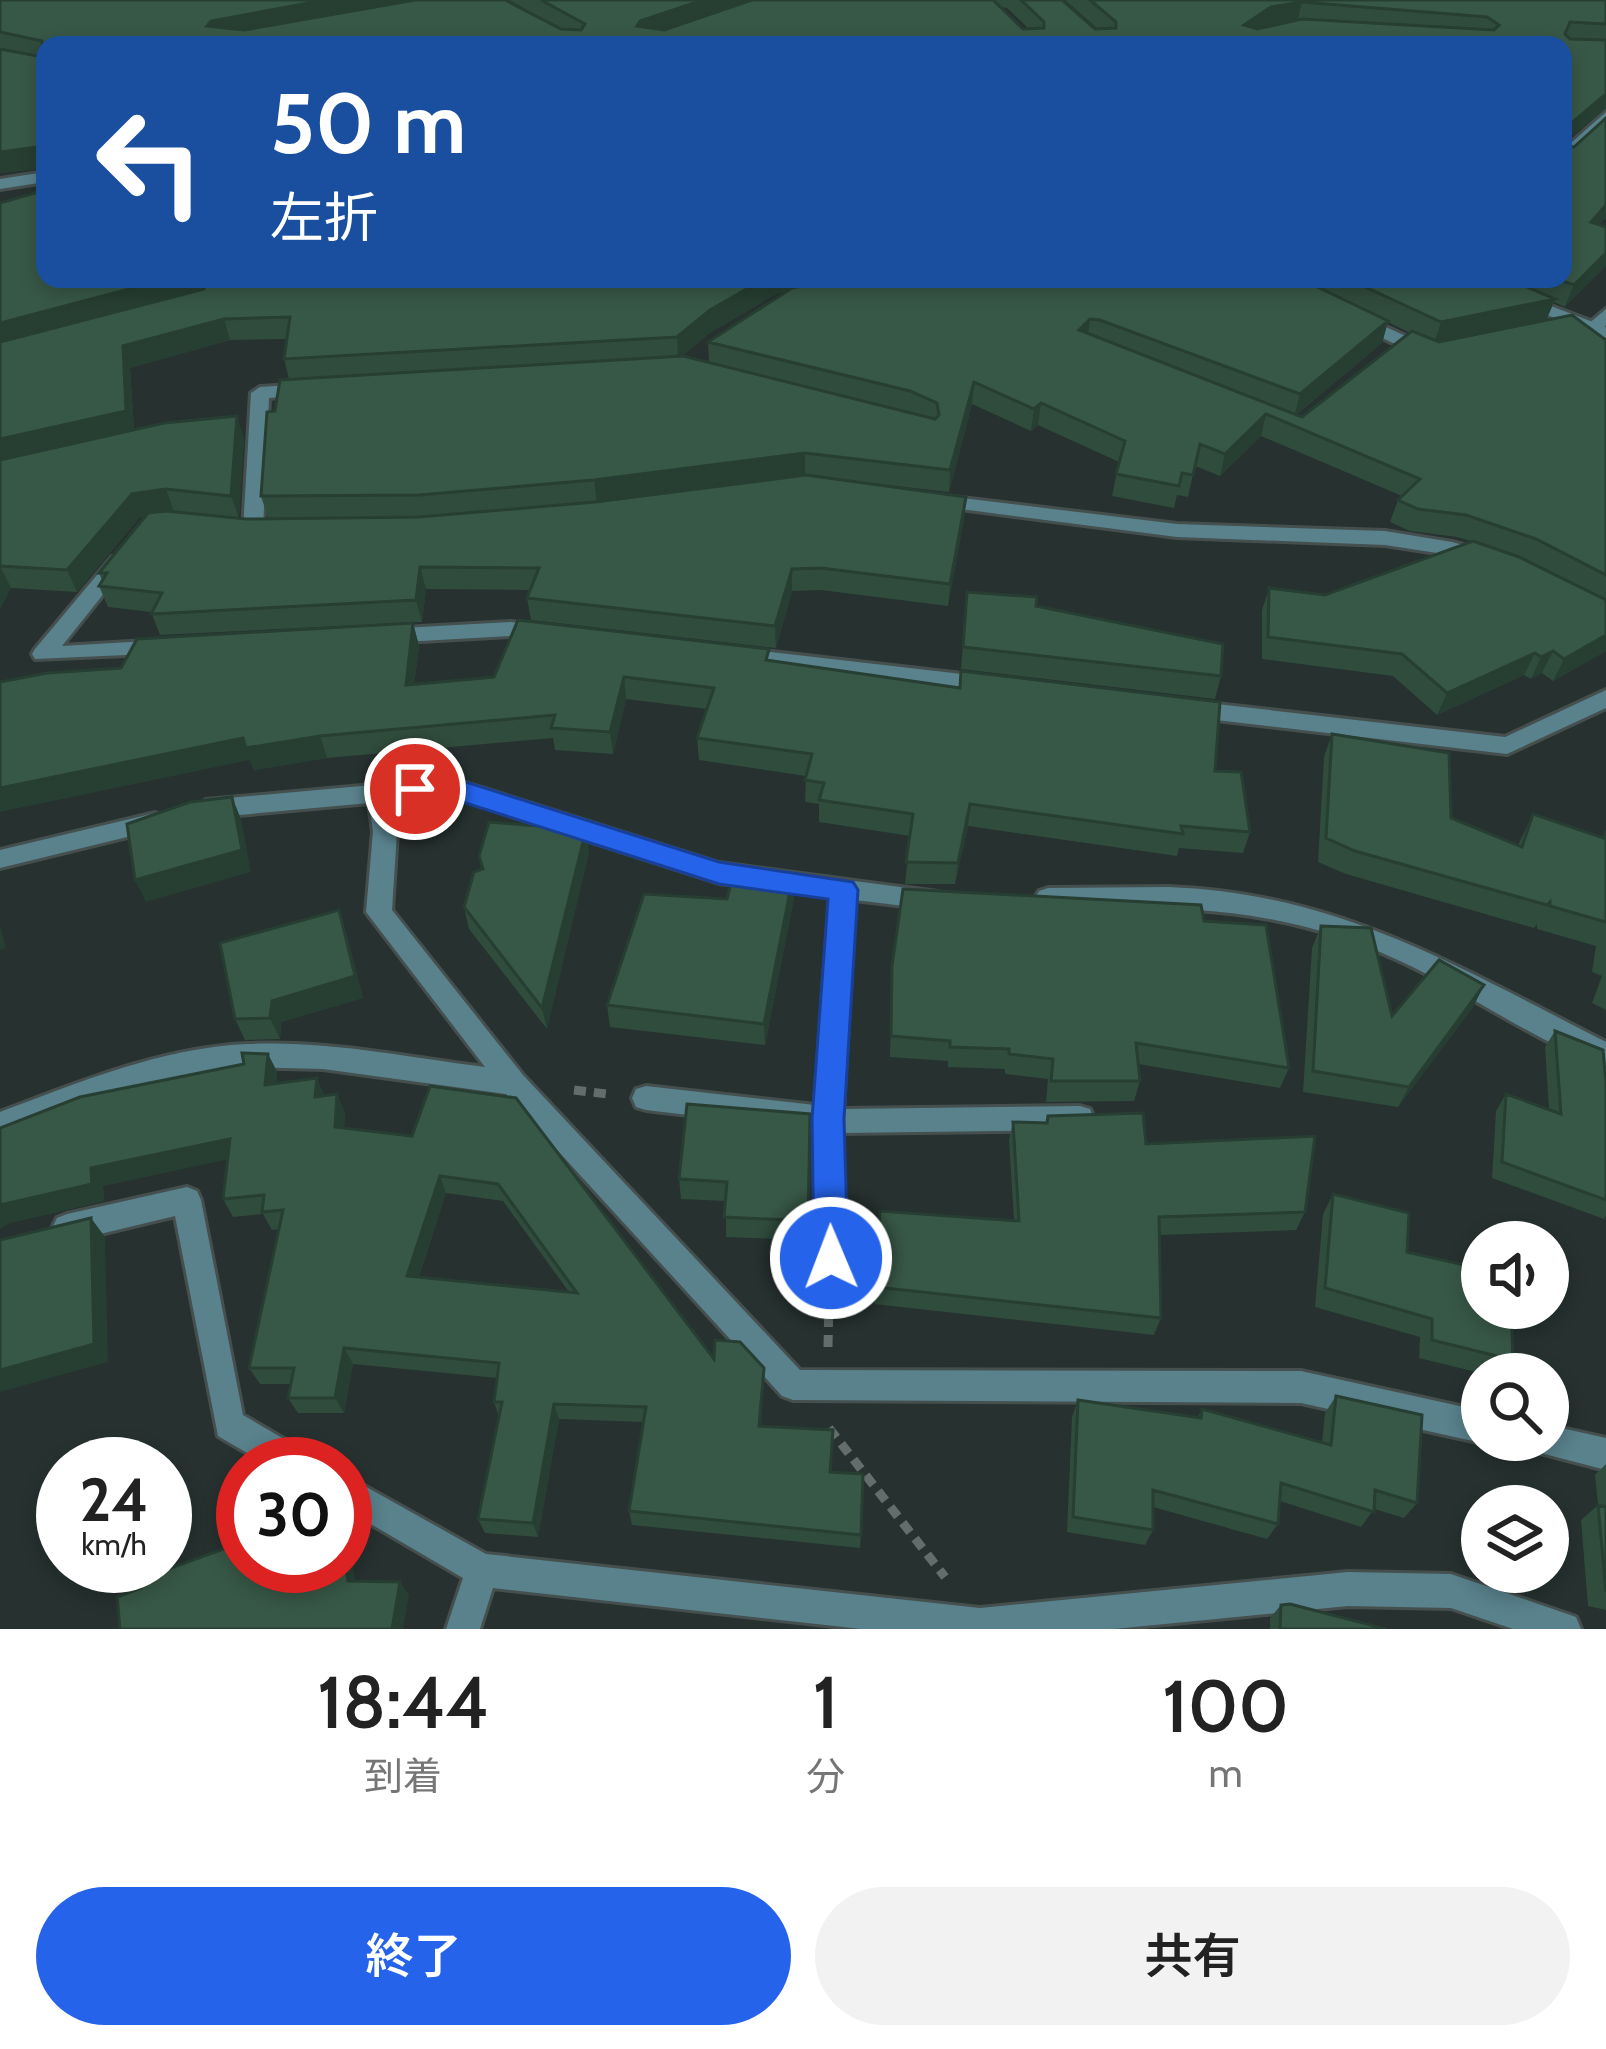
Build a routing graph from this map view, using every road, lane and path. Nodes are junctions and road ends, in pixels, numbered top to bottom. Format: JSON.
{"nodes":[{"id":1,"x":1606,"y":116,"type":"edge"},
{"id":2,"x":1572,"y":150,"type":"edge"},
{"id":3,"x":36,"y":178,"type":"edge"},
{"id":4,"x":0,"y":184,"type":"edge"},
{"id":5,"x":1490,"y":288,"type":"edge"},
{"id":6,"x":1327,"y":305,"type":"edge"},
{"id":7,"x":1596,"y":325,"type":"edge"},
{"id":8,"x":1556,"y":330,"type":"edge"},
{"id":9,"x":1402,"y":340,"type":"junction"},
{"id":10,"x":1446,"y":353,"type":"edge"},
{"id":11,"x":1384,"y":355,"type":"edge"},
{"id":12,"x":331,"y":389,"type":"edge"},
{"id":13,"x":262,"y":414,"type":"junction"},
{"id":14,"x":241,"y":419,"type":"edge"},
{"id":15,"x":924,"y":500,"type":"edge"},
{"id":16,"x":230,"y":529,"type":"edge"},
{"id":17,"x":133,"y":544,"type":"edge"},
{"id":18,"x":1503,"y":565,"type":"edge"},
{"id":19,"x":558,"y":635,"type":"edge"},
{"id":20,"x":370,"y":637,"type":"edge"},
{"id":21,"x":183,"y":647,"type":"edge"},
{"id":22,"x":724,"y":654,"type":"edge"},
{"id":23,"x":1009,"y":688,"type":"edge"},
{"id":24,"x":1606,"y":698,"type":"edge"},
{"id":25,"x":1175,"y":707,"type":"edge"},
{"id":26,"x":379,"y":790,"type":"junction"},
{"id":27,"x":0,"y":859,"type":"edge"},
{"id":28,"x":843,"y":890,"type":"junction"},
{"id":29,"x":1023,"y":898,"type":"edge"},
{"id":30,"x":956,"y":899,"type":"edge"},
{"id":31,"x":1606,"y":1055,"type":"edge"},
{"id":32,"x":513,"y":1083,"type":"junction"},
{"id":33,"x":646,"y":1098,"type":"dead end"},
{"id":34,"x":1107,"y":1117,"type":"edge"},
{"id":35,"x":828,"y":1119,"type":"junction"},
{"id":36,"x":0,"y":1125,"type":"edge"},
{"id":37,"x":34,"y":1236,"type":"edge"},
{"id":38,"x":831,"y":1258,"type":"joint"},
{"id":39,"x":793,"y":1385,"type":"junction"},
{"id":40,"x":826,"y":1387,"type":"junction"},
{"id":41,"x":1461,"y":1421,"type":"edge"},
{"id":42,"x":250,"y":1437,"type":"edge"},
{"id":43,"x":1569,"y":1446,"type":"edge"},
{"id":44,"x":1606,"y":1454,"type":"edge"},
{"id":45,"x":372,"y":1507,"type":"edge"},
{"id":46,"x":482,"y":1570,"type":"junction"},
{"id":47,"x":980,"y":1624,"type":"junction"},
{"id":48,"x":463,"y":1629,"type":"edge"},
{"id":49,"x":1564,"y":1629,"type":"edge"}],
"edges":[{"from":1,"to":2,"type":"street"},
{"from":3,"to":4,"type":"street"},
{"from":5,"to":7,"type":"street"},
{"from":6,"to":9,"type":"street"},
{"from":7,"to":8,"type":"street"},
{"from":9,"to":10,"type":"street"},
{"from":9,"to":11,"type":"street"},
{"from":12,"to":13,"type":"street"},
{"from":13,"to":14,"type":"street"},
{"from":13,"to":16,"type":"street"},
{"from":15,"to":18,"type":"street"},
{"from":17,"to":21,"type":"street"},
{"from":19,"to":20,"type":"street"},
{"from":22,"to":23,"type":"street"},
{"from":24,"to":25,"type":"street"},
{"from":26,"to":27,"type":"street"},
{"from":26,"to":28,"type":"street"},
{"from":26,"to":32,"type":"street"},
{"from":28,"to":30,"type":"street"},
{"from":28,"to":35,"type":"street"},
{"from":29,"to":31,"type":"street"},
{"from":32,"to":36,"type":"street"},
{"from":32,"to":39,"type":"street"},
{"from":33,"to":35,"type":"street"},
{"from":34,"to":35,"type":"street"},
{"from":35,"to":38,"type":"street"},
{"from":37,"to":42,"type":"street"},
{"from":38,"to":40,"type":"path"},
{"from":39,"to":40,"type":"street"},
{"from":39,"to":47,"type":"path"},
{"from":40,"to":41,"type":"street"},
{"from":43,"to":44,"type":"street"},
{"from":45,"to":46,"type":"street"},
{"from":46,"to":47,"type":"street"},
{"from":46,"to":48,"type":"street"},
{"from":47,"to":49,"type":"street"}]}
